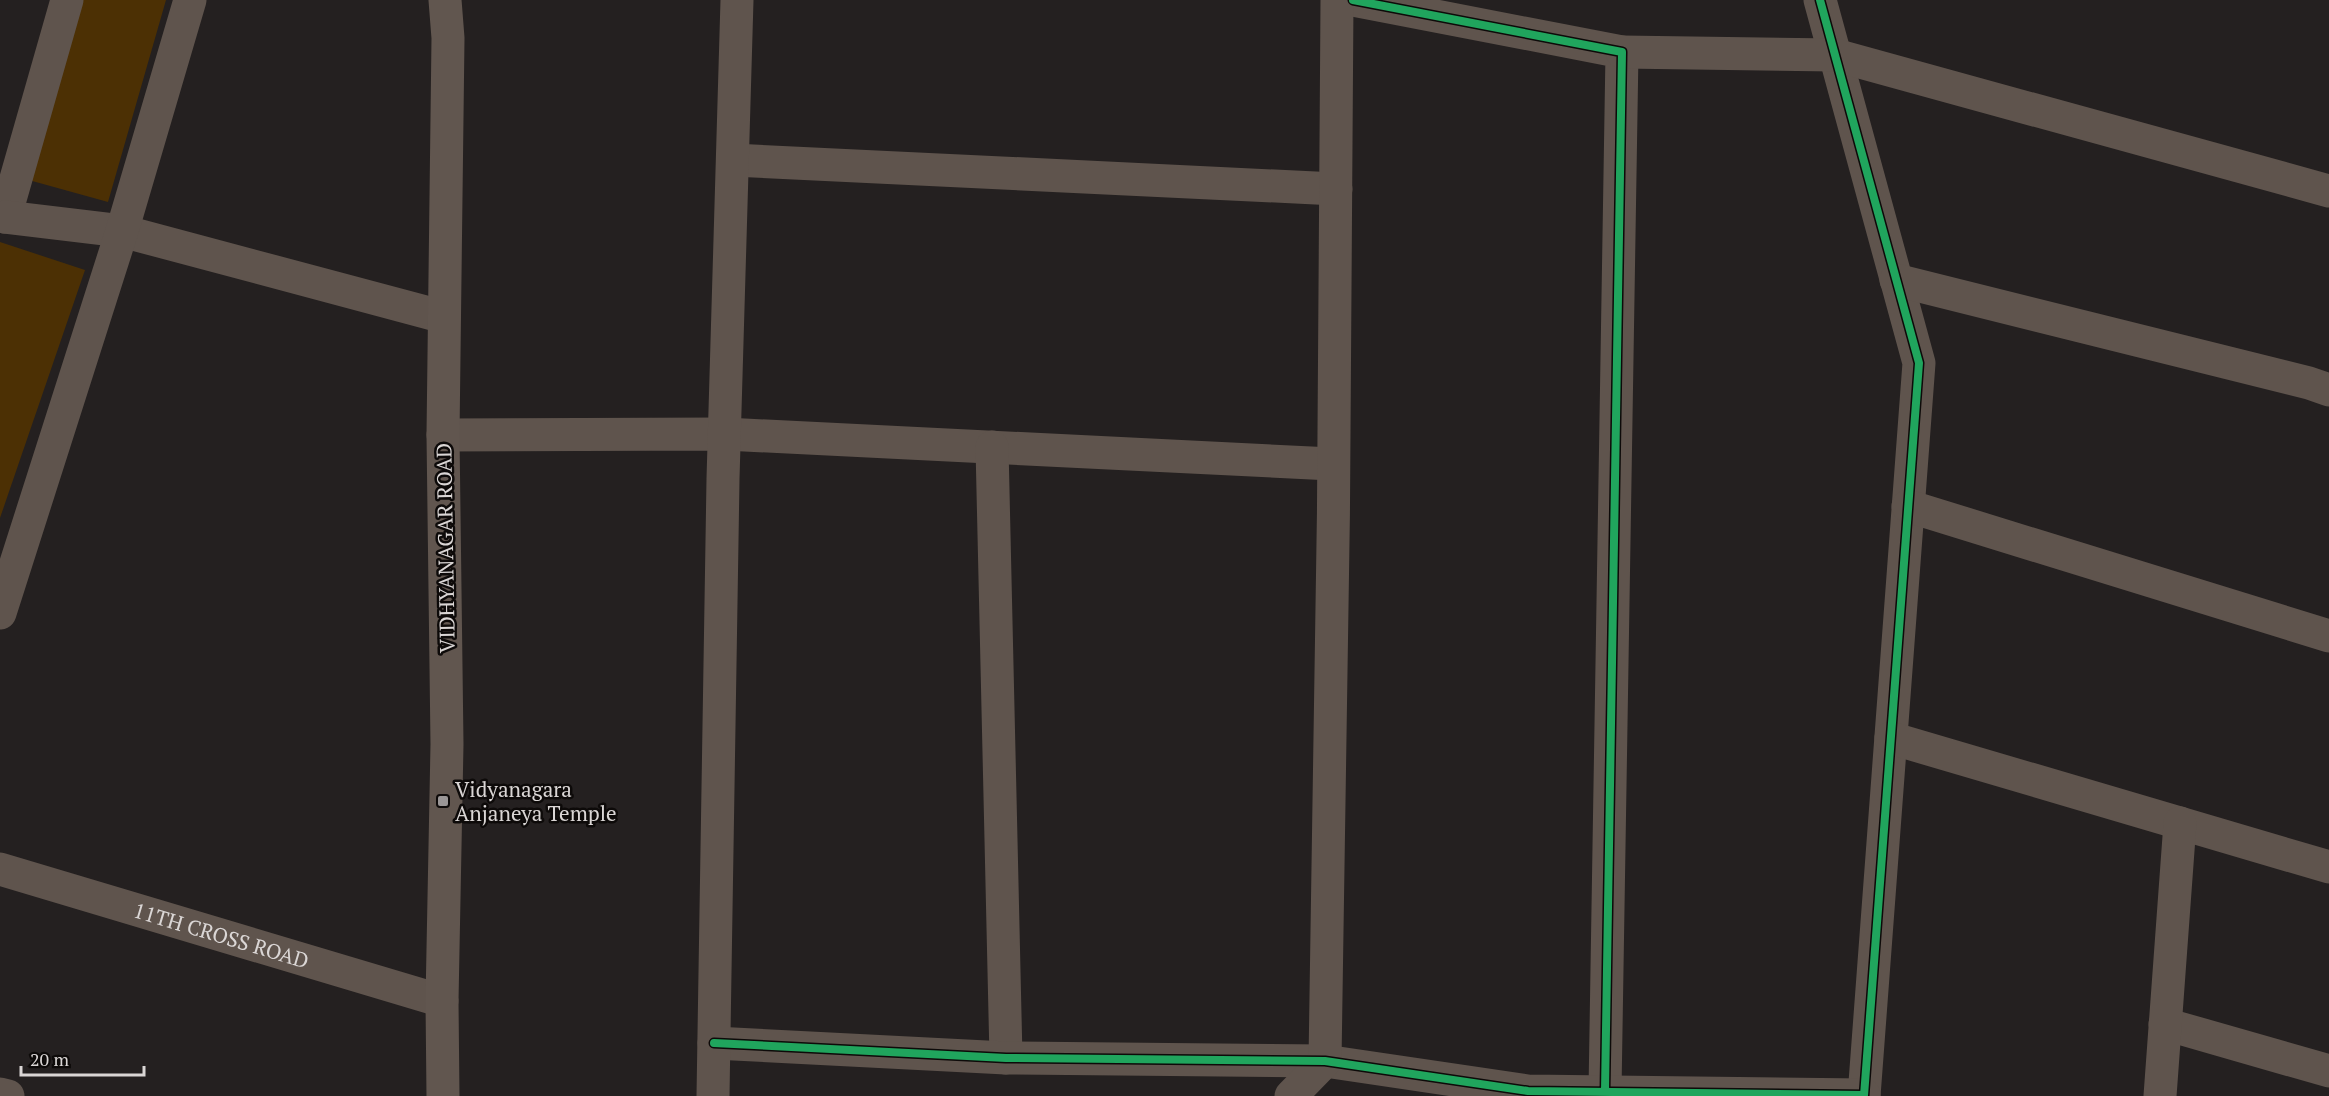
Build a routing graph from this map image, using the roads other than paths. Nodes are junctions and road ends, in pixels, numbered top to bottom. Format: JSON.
{"nodes":[{"id":1,"x":67,"y":0,"type":"edge"},
{"id":2,"x":190,"y":0,"type":"edge"},
{"id":3,"x":445,"y":0,"type":"edge"},
{"id":4,"x":736,"y":0,"type":"edge"},
{"id":5,"x":1337,"y":0,"type":"edge"},
{"id":6,"x":1353,"y":0,"type":"edge"},
{"id":7,"x":1820,"y":0,"type":"edge"},
{"id":8,"x":1506,"y":14,"type":"edge"},
{"id":9,"x":1622,"y":52,"type":"junction"},
{"id":10,"x":1835,"y":55,"type":"junction"},
{"id":11,"x":733,"y":160,"type":"junction"},
{"id":12,"x":1336,"y":189,"type":"junction"},
{"id":13,"x":2329,"y":191,"type":"edge"},
{"id":14,"x":2,"y":217,"type":"edge"},
{"id":15,"x":122,"y":231,"type":"junction"},
{"id":16,"x":1896,"y":280,"type":"junction"},
{"id":17,"x":444,"y":317,"type":"junction"},
{"id":18,"x":2329,"y":390,"type":"edge"},
{"id":19,"x":724,"y":434,"type":"junction"},
{"id":20,"x":443,"y":435,"type":"junction"},
{"id":21,"x":992,"y":447,"type":"junction"},
{"id":22,"x":1332,"y":464,"type":"junction"},
{"id":23,"x":1908,"y":506,"type":"junction"},
{"id":24,"x":0,"y":613,"type":"edge"},
{"id":25,"x":2329,"y":636,"type":"edge"},
{"id":26,"x":1891,"y":738,"type":"junction"},
{"id":27,"x":2180,"y":823,"type":"junction"},
{"id":28,"x":2329,"y":867,"type":"edge"},
{"id":29,"x":0,"y":869,"type":"edge"},
{"id":30,"x":442,"y":1001,"type":"junction"},
{"id":31,"x":2165,"y":1024,"type":"junction"},
{"id":32,"x":714,"y":1043,"type":"junction"},
{"id":33,"x":1006,"y":1058,"type":"junction"},
{"id":34,"x":1325,"y":1061,"type":"junction"},
{"id":35,"x":2329,"y":1071,"type":"edge"},
{"id":36,"x":1605,"y":1091,"type":"junction"},
{"id":37,"x":1528,"y":1093,"type":"edge"},
{"id":38,"x":0,"y":1094,"type":"edge"},
{"id":39,"x":1864,"y":1095,"type":"edge"},
{"id":40,"x":8,"y":1096,"type":"edge"},
{"id":41,"x":443,"y":1096,"type":"edge"},
{"id":42,"x":713,"y":1096,"type":"edge"},
{"id":43,"x":1292,"y":1096,"type":"edge"},
{"id":44,"x":2160,"y":1096,"type":"edge"}],
"edges":[{"from":1,"to":14,"type":"street"},
{"from":2,"to":15,"type":"street"},
{"from":3,"to":17,"type":"street","name":"VIDHYANAGAR ROAD"},
{"from":4,"to":11,"type":"street"},
{"from":5,"to":12,"type":"street"},
{"from":6,"to":8,"type":"street"},
{"from":7,"to":10,"type":"street"},
{"from":8,"to":9,"type":"street"},
{"from":9,"to":10,"type":"street"},
{"from":9,"to":36,"type":"street"},
{"from":10,"to":13,"type":"street"},
{"from":10,"to":16,"type":"street"},
{"from":11,"to":12,"type":"street"},
{"from":11,"to":19,"type":"street"},
{"from":12,"to":22,"type":"street"},
{"from":14,"to":15,"type":"street"},
{"from":15,"to":17,"type":"street"},
{"from":15,"to":24,"type":"street"},
{"from":16,"to":18,"type":"street"},
{"from":16,"to":23,"type":"street"},
{"from":17,"to":20,"type":"street","name":"VIDHYANAGAR ROAD"},
{"from":19,"to":20,"type":"street"},
{"from":19,"to":21,"type":"street"},
{"from":19,"to":32,"type":"street"},
{"from":20,"to":30,"type":"street","name":"VIDHYANAGAR ROAD"},
{"from":21,"to":22,"type":"street"},
{"from":21,"to":33,"type":"street"},
{"from":22,"to":34,"type":"street"},
{"from":23,"to":25,"type":"street"},
{"from":23,"to":26,"type":"street"},
{"from":26,"to":27,"type":"street"},
{"from":26,"to":39,"type":"street"},
{"from":27,"to":28,"type":"street"},
{"from":27,"to":31,"type":"street"},
{"from":29,"to":30,"type":"street","name":"11TH CROSS ROAD"},
{"from":30,"to":41,"type":"street","name":"VIDHYANAGAR ROAD"},
{"from":31,"to":35,"type":"street"},
{"from":31,"to":44,"type":"street"},
{"from":32,"to":33,"type":"street"},
{"from":32,"to":42,"type":"street"},
{"from":33,"to":34,"type":"street"},
{"from":34,"to":37,"type":"street"},
{"from":34,"to":43,"type":"street"},
{"from":36,"to":37,"type":"street"},
{"from":36,"to":39,"type":"street"},
{"from":38,"to":40,"type":"street"}]}
